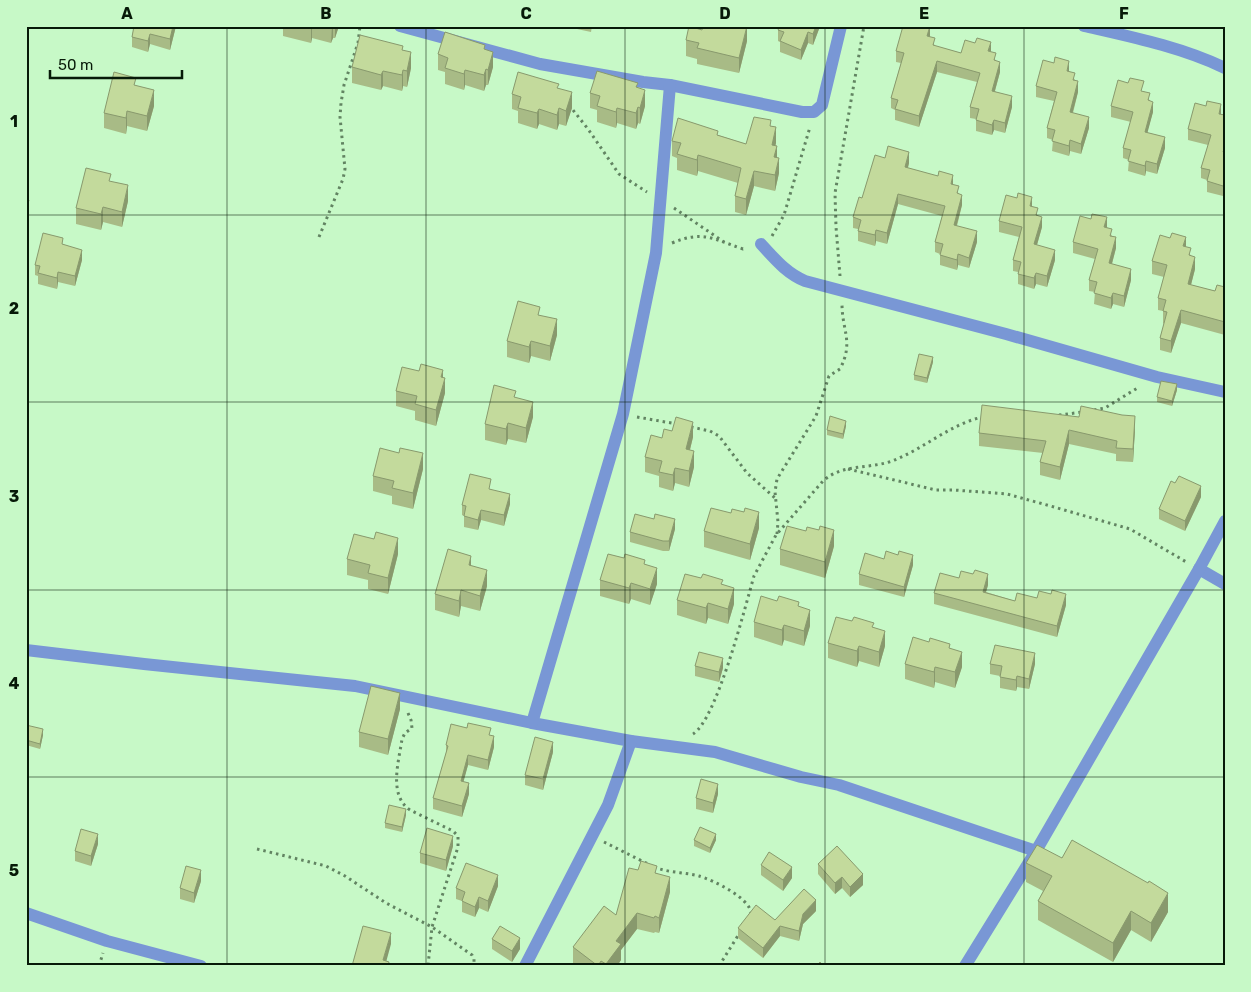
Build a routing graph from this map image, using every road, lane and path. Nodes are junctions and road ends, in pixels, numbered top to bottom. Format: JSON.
{"nodes":[{"id":1,"x":360,"y":26,"type":"edge"},
{"id":2,"x":400,"y":26,"type":"edge"},
{"id":3,"x":841,"y":26,"type":"edge"},
{"id":4,"x":864,"y":26,"type":"edge"},
{"id":5,"x":1084,"y":26,"type":"edge"},
{"id":6,"x":1225,"y":68,"type":"edge"},
{"id":7,"x":670,"y":85,"type":"junction"},
{"id":8,"x":566,"y":101,"type":"edge"},
{"id":9,"x":814,"y":112,"type":"junction"},
{"id":10,"x":661,"y":200,"type":"junction"},
{"id":11,"x":319,"y":237,"type":"dead end"},
{"id":12,"x":724,"y":242,"type":"junction"},
{"id":13,"x":761,"y":244,"type":"junction"},
{"id":14,"x":656,"y":253,"type":"junction"},
{"id":15,"x":842,"y":291,"type":"junction"},
{"id":16,"x":1157,"y":376,"type":"junction"},
{"id":17,"x":1225,"y":392,"type":"edge"},
{"id":18,"x":623,"y":414,"type":"junction"},
{"id":19,"x":1058,"y":416,"type":"edge"},
{"id":20,"x":991,"y":417,"type":"edge"},
{"id":21,"x":678,"y":425,"type":"edge"},
{"id":22,"x":687,"y":426,"type":"edge"},
{"id":23,"x":845,"y":468,"type":"junction"},
{"id":24,"x":775,"y":498,"type":"junction"},
{"id":25,"x":1225,"y":520,"type":"edge"},
{"id":26,"x":776,"y":535,"type":"junction"},
{"id":27,"x":1199,"y":569,"type":"junction"},
{"id":28,"x":1225,"y":584,"type":"edge"},
{"id":29,"x":26,"y":650,"type":"edge"},
{"id":30,"x":402,"y":696,"type":"junction"},
{"id":31,"x":532,"y":723,"type":"junction"},
{"id":32,"x":631,"y":741,"type":"junction"},
{"id":33,"x":673,"y":746,"type":"junction"},
{"id":34,"x":593,"y":836,"type":"junction"},
{"id":35,"x":256,"y":849,"type":"dead end"},
{"id":36,"x":1036,"y":851,"type":"junction"},
{"id":37,"x":26,"y":913,"type":"edge"},
{"id":38,"x":750,"y":918,"type":"edge"},
{"id":39,"x":432,"y":927,"type":"junction"},
{"id":40,"x":740,"y":933,"type":"edge"},
{"id":41,"x":201,"y":966,"type":"edge"},
{"id":42,"x":428,"y":966,"type":"edge"},
{"id":43,"x":474,"y":966,"type":"edge"},
{"id":44,"x":525,"y":966,"type":"edge"},
{"id":45,"x":719,"y":966,"type":"edge"},
{"id":46,"x":965,"y":966,"type":"edge"}],
"edges":[{"from":1,"to":11,"type":"path"},
{"from":2,"to":7,"type":"street"},
{"from":3,"to":9,"type":"street"},
{"from":4,"to":15,"type":"path"},
{"from":5,"to":6,"type":"street"},
{"from":7,"to":9,"type":"street"},
{"from":7,"to":10,"type":"street"},
{"from":8,"to":10,"type":"path"},
{"from":9,"to":13,"type":"path"},
{"from":10,"to":12,"type":"path"},
{"from":10,"to":14,"type":"street"},
{"from":12,"to":13,"type":"path"},
{"from":12,"to":14,"type":"path"},
{"from":13,"to":15,"type":"street"},
{"from":14,"to":18,"type":"street"},
{"from":15,"to":16,"type":"street"},
{"from":15,"to":24,"type":"path"},
{"from":16,"to":17,"type":"street"},
{"from":16,"to":19,"type":"path"},
{"from":18,"to":21,"type":"path"},
{"from":18,"to":31,"type":"street"},
{"from":20,"to":23,"type":"path"},
{"from":22,"to":24,"type":"path"},
{"from":23,"to":26,"type":"path"},
{"from":23,"to":27,"type":"path"},
{"from":24,"to":26,"type":"path"},
{"from":25,"to":27,"type":"street"},
{"from":26,"to":33,"type":"path"},
{"from":27,"to":28,"type":"street"},
{"from":27,"to":36,"type":"street"},
{"from":29,"to":30,"type":"street"},
{"from":30,"to":31,"type":"street"},
{"from":30,"to":39,"type":"path"},
{"from":31,"to":32,"type":"street"},
{"from":32,"to":33,"type":"street"},
{"from":32,"to":34,"type":"street"},
{"from":33,"to":36,"type":"street"},
{"from":34,"to":38,"type":"path"},
{"from":34,"to":44,"type":"street"},
{"from":35,"to":39,"type":"path"},
{"from":36,"to":46,"type":"street"},
{"from":37,"to":41,"type":"street"},
{"from":39,"to":42,"type":"path"},
{"from":39,"to":43,"type":"path"},
{"from":40,"to":45,"type":"path"}]}
